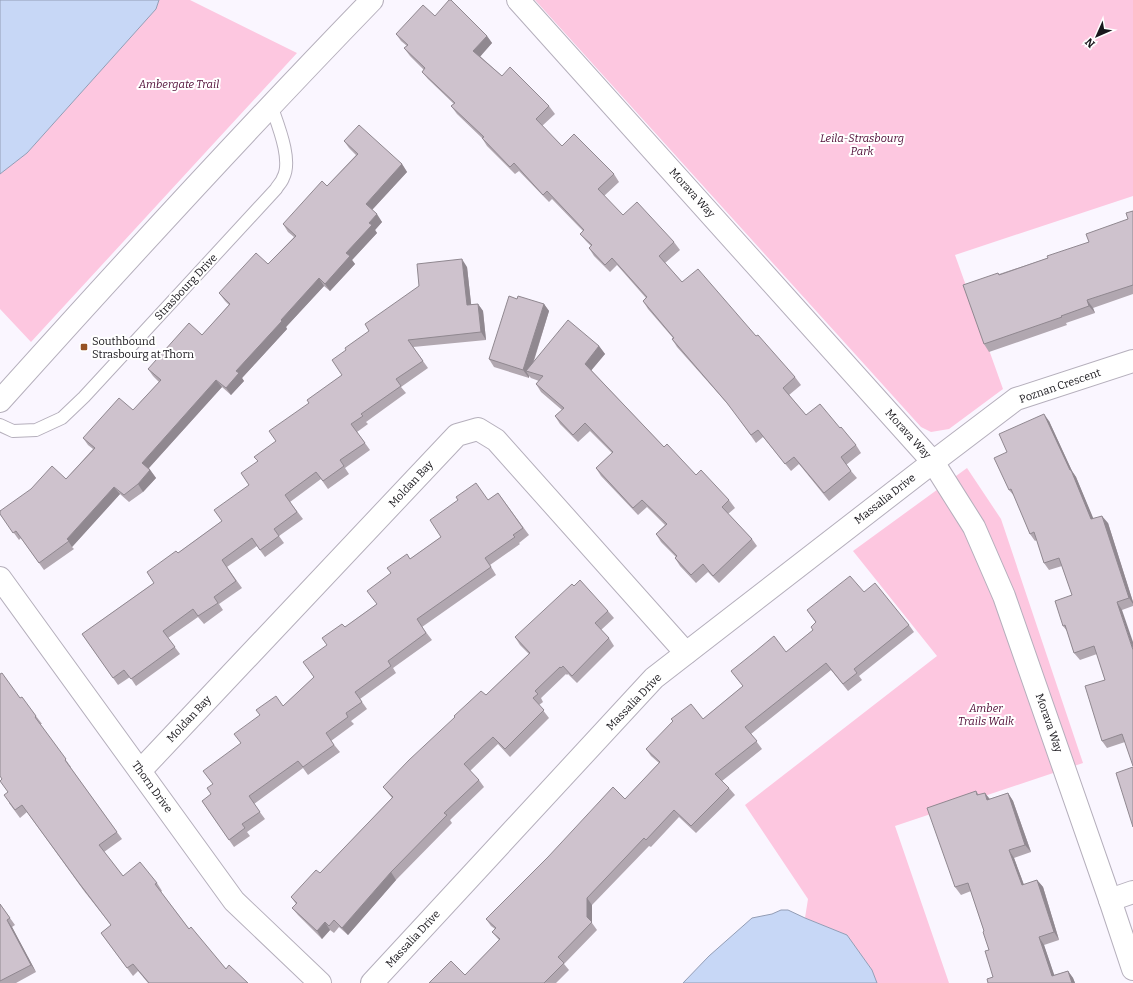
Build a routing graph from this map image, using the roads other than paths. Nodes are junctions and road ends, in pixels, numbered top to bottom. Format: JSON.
{"nodes":[{"id":1,"x":372,"y":0,"type":"edge"},
{"id":2,"x":518,"y":0,"type":"edge"},
{"id":3,"x":271,"y":105,"type":"junction"},
{"id":4,"x":1133,"y":361,"type":"edge"},
{"id":5,"x":0,"y":401,"type":"edge"},
{"id":6,"x":0,"y":425,"type":"edge"},
{"id":7,"x":933,"y":462,"type":"junction"},
{"id":8,"x":0,"y":578,"type":"edge"},
{"id":9,"x":686,"y":653,"type":"junction"},
{"id":10,"x":140,"y":771,"type":"junction"},
{"id":11,"x":1133,"y":892,"type":"edge"},
{"id":12,"x":1110,"y":900,"type":"junction"},
{"id":13,"x":1133,"y":969,"type":"edge"},
{"id":14,"x":320,"y":983,"type":"edge"},
{"id":15,"x":372,"y":983,"type":"edge"}],
"edges":[{"from":1,"to":3,"type":"street"},
{"from":2,"to":7,"type":"street","name":"Morava Way"},
{"from":3,"to":5,"type":"street"},
{"from":3,"to":6,"type":"lane","name":"Strasbourg Drive"},
{"from":4,"to":7,"type":"street","name":"Poznan Crescent"},
{"from":7,"to":9,"type":"street","name":"Massalia Drive"},
{"from":7,"to":12,"type":"street","name":"Morava Way"},
{"from":8,"to":10,"type":"street","name":"Thorn Drive"},
{"from":9,"to":10,"type":"street","name":"Moldan Bay"},
{"from":9,"to":15,"type":"street","name":"Massalia Drive"},
{"from":10,"to":14,"type":"street","name":"Thorn Drive"},
{"from":11,"to":12,"type":"street"},
{"from":12,"to":13,"type":"street","name":"Morava Way"}]}
